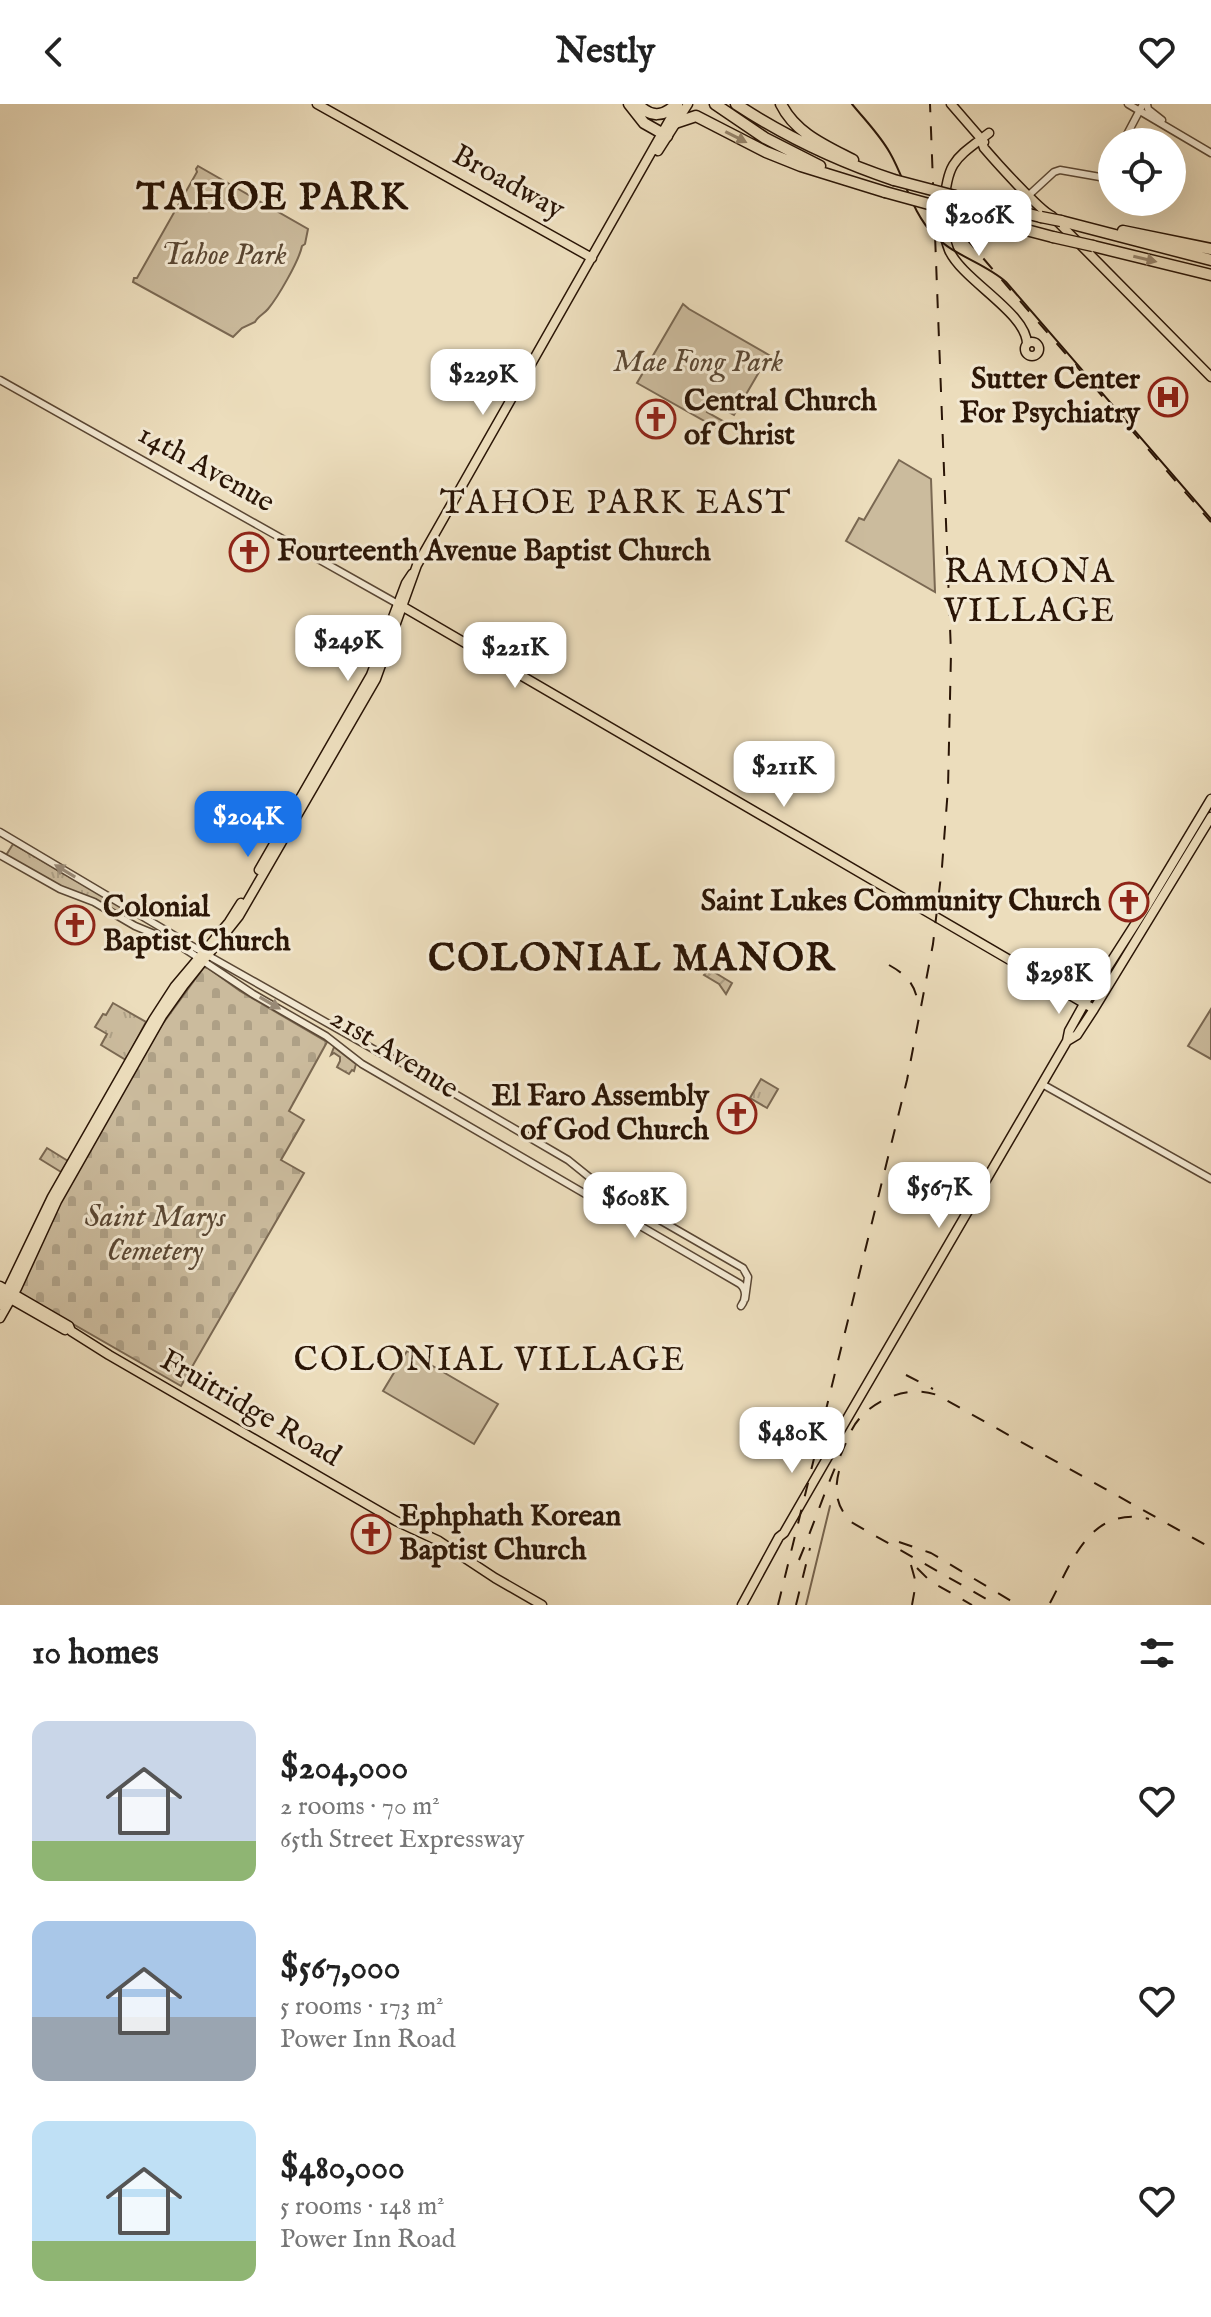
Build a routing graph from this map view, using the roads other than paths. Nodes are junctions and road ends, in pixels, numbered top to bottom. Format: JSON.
{"nodes":[{"id":1,"x":317,"y":104,"type":"edge"},
{"id":2,"x":629,"y":104,"type":"edge"},
{"id":3,"x":638,"y":104,"type":"edge"},
{"id":4,"x":677,"y":104,"type":"edge"},
{"id":5,"x":688,"y":104,"type":"edge"},
{"id":6,"x":736,"y":104,"type":"edge"},
{"id":7,"x":781,"y":104,"type":"edge"},
{"id":8,"x":951,"y":104,"type":"edge"},
{"id":9,"x":1128,"y":104,"type":"edge"},
{"id":10,"x":717,"y":106,"type":"edge"},
{"id":11,"x":1143,"y":106,"type":"edge"},
{"id":12,"x":675,"y":123,"type":"junction"},
{"id":13,"x":1131,"y":128,"type":"edge"},
{"id":14,"x":989,"y":133,"type":"dead end"},
{"id":15,"x":665,"y":135,"type":"junction"},
{"id":16,"x":981,"y":139,"type":"junction"},
{"id":17,"x":1211,"y":153,"type":"edge"},
{"id":18,"x":860,"y":166,"type":"junction"},
{"id":19,"x":1098,"y":177,"type":"edge"},
{"id":20,"x":853,"y":182,"type":"junction"},
{"id":21,"x":1030,"y":193,"type":"junction"},
{"id":22,"x":1047,"y":216,"type":"junction"},
{"id":23,"x":1077,"y":225,"type":"junction"},
{"id":24,"x":1211,"y":249,"type":"edge"},
{"id":25,"x":592,"y":258,"type":"junction"},
{"id":26,"x":1211,"y":260,"type":"edge"},
{"id":27,"x":1211,"y":275,"type":"edge"},
{"id":28,"x":1032,"y":343,"type":"dead end"},
{"id":29,"x":1211,"y":377,"type":"edge"},
{"id":30,"x":0,"y":380,"type":"edge"},
{"id":31,"x":400,"y":605,"type":"junction"},
{"id":32,"x":1211,"y":799,"type":"edge"},
{"id":33,"x":1211,"y":817,"type":"edge"},
{"id":34,"x":0,"y":832,"type":"edge"},
{"id":35,"x":0,"y":855,"type":"edge"},
{"id":36,"x":204,"y":957,"type":"junction"},
{"id":37,"x":1084,"y":1004,"type":"junction"},
{"id":38,"x":1094,"y":1009,"type":"junction"},
{"id":39,"x":1067,"y":1041,"type":"junction"},
{"id":40,"x":1042,"y":1084,"type":"junction"},
{"id":41,"x":1211,"y":1179,"type":"edge"},
{"id":42,"x":747,"y":1273,"type":"junction"},
{"id":43,"x":732,"y":1279,"type":"junction"},
{"id":44,"x":6,"y":1293,"type":"edge"},
{"id":45,"x":745,"y":1299,"type":"junction"},
{"id":46,"x":0,"y":1305,"type":"edge"},
{"id":47,"x":741,"y":1306,"type":"dead end"},
{"id":48,"x":0,"y":1318,"type":"edge"},
{"id":49,"x":542,"y":1605,"type":"edge"},
{"id":50,"x":742,"y":1605,"type":"edge"}],
"edges":[{"from":1,"to":25,"type":"main road","name":"Broadway"},
{"from":2,"to":15,"type":"highway"},
{"from":3,"to":4,"type":"highway"},
{"from":4,"to":15,"type":"main road"},
{"from":5,"to":12,"type":"main road"},
{"from":6,"to":18,"type":"highway"},
{"from":7,"to":18,"type":"highway"},
{"from":8,"to":16,"type":"main road"},
{"from":9,"to":11,"type":"street"},
{"from":10,"to":20,"type":"highway"},
{"from":11,"to":13,"type":"street"},
{"from":11,"to":17,"type":"street"},
{"from":12,"to":15,"type":"main road"},
{"from":12,"to":20,"type":"highway","one_way":true},
{"from":14,"to":16,"type":"main road"},
{"from":15,"to":25,"type":"main road"},
{"from":16,"to":21,"type":"main road"},
{"from":16,"to":28,"type":"main road"},
{"from":18,"to":22,"type":"highway","bridge":true},
{"from":19,"to":21,"type":"street"},
{"from":20,"to":27,"type":"highway","one_way":true,"bridge":true},
{"from":21,"to":22,"type":"main road"},
{"from":22,"to":23,"type":"highway","bridge":true},
{"from":22,"to":29,"type":"main road"},
{"from":23,"to":24,"type":"highway"},
{"from":23,"to":26,"type":"highway"},
{"from":25,"to":31,"type":"main road"},
{"from":30,"to":31,"type":"street","name":"14th Avenue"},
{"from":31,"to":36,"type":"main road"},
{"from":31,"to":37,"type":"main road","name":"14th Avenue"},
{"from":32,"to":37,"type":"main road"},
{"from":33,"to":38,"type":"main road"},
{"from":36,"to":34,"type":"street","name":"21st Avenue","one_way":true},
{"from":35,"to":36,"type":"street","name":"21st Avenue"},
{"from":36,"to":42,"type":"street","name":"21st Avenue"},
{"from":36,"to":43,"type":"street","name":"21st Avenue","one_way":true},
{"from":36,"to":44,"type":"main road"},
{"from":37,"to":38,"type":"main road","name":"14th Avenue"},
{"from":37,"to":39,"type":"main road"},
{"from":38,"to":39,"type":"main road"},
{"from":39,"to":40,"type":"main road"},
{"from":40,"to":41,"type":"street"},
{"from":40,"to":50,"type":"main road"},
{"from":42,"to":43,"type":"street"},
{"from":42,"to":45,"type":"street"},
{"from":43,"to":45,"type":"street","name":"21st Avenue"},
{"from":44,"to":46,"type":"main road"},
{"from":44,"to":48,"type":"main road"},
{"from":44,"to":49,"type":"main road","name":"Fruitridge Road"},
{"from":45,"to":47,"type":"street"}]}
